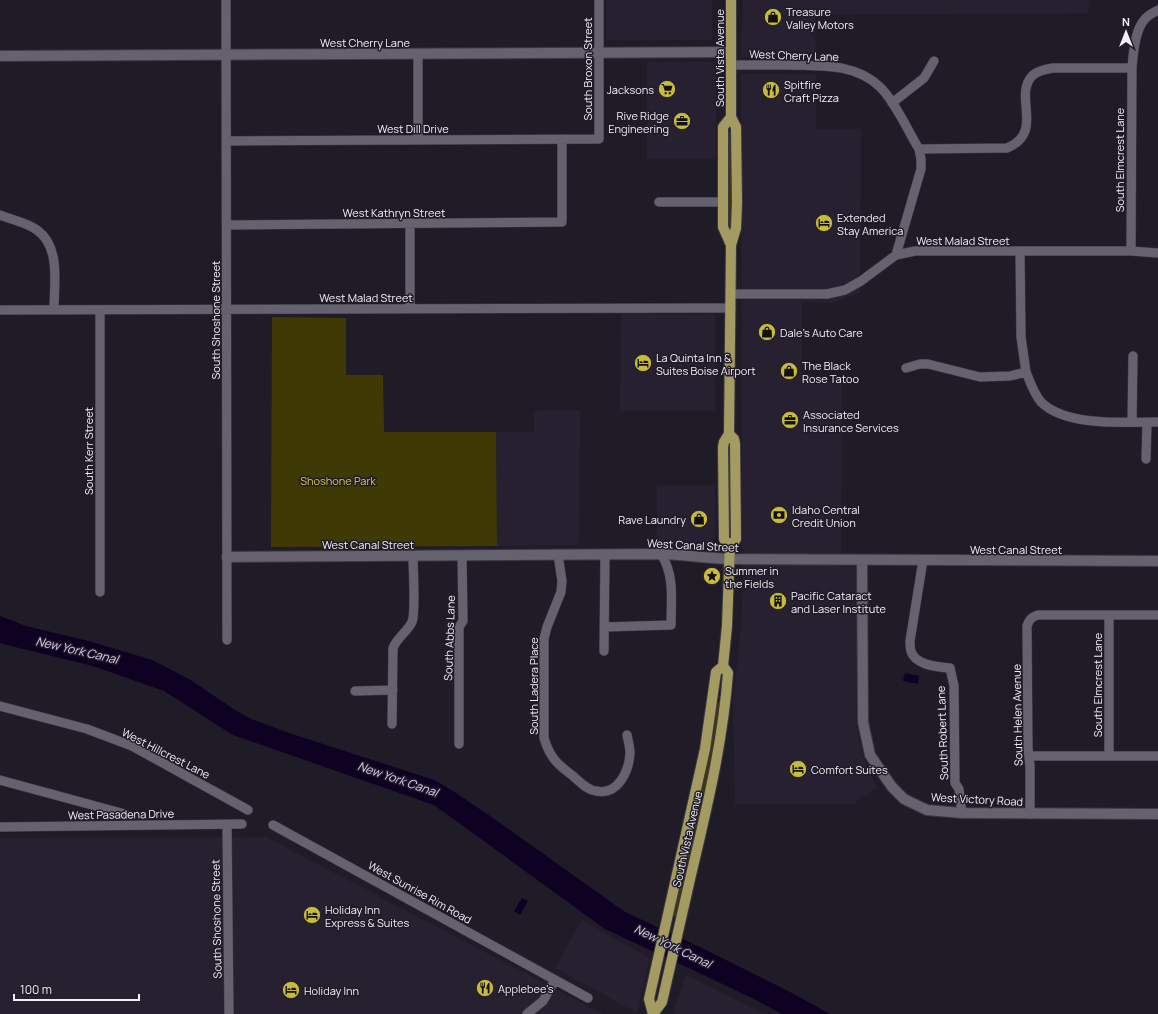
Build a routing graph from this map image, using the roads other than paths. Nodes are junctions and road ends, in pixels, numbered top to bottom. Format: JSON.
{"nodes":[{"id":1,"x":226,"y":0,"type":"edge"},
{"id":2,"x":599,"y":0,"type":"edge"},
{"id":3,"x":731,"y":0,"type":"edge"},
{"id":4,"x":1158,"y":10,"type":"edge"},
{"id":5,"x":731,"y":52,"type":"junction"},
{"id":6,"x":599,"y":53,"type":"junction"},
{"id":7,"x":418,"y":54,"type":"junction"},
{"id":8,"x":226,"y":55,"type":"junction"},
{"id":9,"x":0,"y":56,"type":"edge"},
{"id":10,"x":934,"y":61,"type":"dead end"},
{"id":11,"x":731,"y":65,"type":"junction"},
{"id":12,"x":1132,"y":68,"type":"junction"},
{"id":13,"x":892,"y":103,"type":"junction"},
{"id":14,"x":731,"y":117,"type":"junction"},
{"id":15,"x":562,"y":139,"type":"junction"},
{"id":16,"x":599,"y":139,"type":"joint"},
{"id":17,"x":418,"y":140,"type":"junction"},
{"id":18,"x":226,"y":141,"type":"junction"},
{"id":19,"x":919,"y":149,"type":"junction"},
{"id":20,"x":659,"y":202,"type":"dead end"},
{"id":21,"x":723,"y":202,"type":"junction"},
{"id":22,"x":0,"y":215,"type":"edge"},
{"id":23,"x":410,"y":223,"type":"junction"},
{"id":24,"x":227,"y":225,"type":"junction"},
{"id":25,"x":731,"y":245,"type":"junction"},
{"id":26,"x":1131,"y":251,"type":"junction"},
{"id":27,"x":1020,"y":252,"type":"junction"},
{"id":28,"x":1158,"y":253,"type":"edge"},
{"id":29,"x":896,"y":255,"type":"junction"},
{"id":30,"x":731,"y":294,"type":"junction"},
{"id":31,"x":410,"y":308,"type":"junction"},
{"id":32,"x":731,"y":308,"type":"junction"},
{"id":33,"x":227,"y":309,"type":"junction"},
{"id":34,"x":0,"y":310,"type":"edge"},
{"id":35,"x":54,"y":310,"type":"junction"},
{"id":36,"x":100,"y":310,"type":"junction"},
{"id":37,"x":1133,"y":356,"type":"dead end"},
{"id":38,"x":906,"y":368,"type":"dead end"},
{"id":39,"x":1026,"y":372,"type":"junction"},
{"id":40,"x":1132,"y":422,"type":"junction"},
{"id":41,"x":1147,"y":422,"type":"junction"},
{"id":42,"x":1158,"y":422,"type":"edge"},
{"id":43,"x":1146,"y":459,"type":"dead end"},
{"id":44,"x":661,"y":554,"type":"junction"},
{"id":45,"x":558,"y":555,"type":"junction"},
{"id":46,"x":605,"y":555,"type":"junction"},
{"id":47,"x":413,"y":556,"type":"junction"},
{"id":48,"x":462,"y":556,"type":"junction"},
{"id":49,"x":227,"y":557,"type":"junction"},
{"id":50,"x":730,"y":560,"type":"junction"},
{"id":51,"x":862,"y":560,"type":"junction"},
{"id":52,"x":923,"y":560,"type":"junction"},
{"id":53,"x":1158,"y":561,"type":"edge"},
{"id":54,"x":100,"y":592,"type":"dead end"},
{"id":55,"x":1109,"y":614,"type":"junction"},
{"id":56,"x":1158,"y":614,"type":"edge"},
{"id":57,"x":604,"y":627,"type":"junction"},
{"id":58,"x":227,"y":640,"type":"dead end"},
{"id":59,"x":604,"y":651,"type":"dead end"},
{"id":60,"x":723,"y":666,"type":"junction"},
{"id":61,"x":393,"y":690,"type":"junction"},
{"id":62,"x":355,"y":691,"type":"dead end"},
{"id":63,"x":0,"y":706,"type":"edge"},
{"id":64,"x":392,"y":724,"type":"dead end"},
{"id":65,"x":627,"y":735,"type":"dead end"},
{"id":66,"x":459,"y":744,"type":"dead end"},
{"id":67,"x":1029,"y":756,"type":"junction"},
{"id":68,"x":1109,"y":756,"type":"junction"},
{"id":69,"x":1158,"y":756,"type":"edge"},
{"id":70,"x":0,"y":780,"type":"edge"},
{"id":71,"x":248,"y":810,"type":"dead end"},
{"id":72,"x":962,"y":813,"type":"junction"},
{"id":73,"x":125,"y":814,"type":"dead end"},
{"id":74,"x":1030,"y":814,"type":"junction"},
{"id":75,"x":1158,"y":814,"type":"edge"},
{"id":76,"x":227,"y":824,"type":"junction"},
{"id":77,"x":242,"y":824,"type":"dead end"},
{"id":78,"x":273,"y":825,"type":"dead end"},
{"id":79,"x":0,"y":827,"type":"edge"},
{"id":80,"x":555,"y":980,"type":"junction"},
{"id":81,"x":588,"y":998,"type":"dead end"},
{"id":82,"x":229,"y":1014,"type":"edge"},
{"id":83,"x":527,"y":1014,"type":"edge"},
{"id":84,"x":653,"y":1014,"type":"edge"}],
"edges":[{"from":1,"to":8,"type":"street","name":"South Shoshone Street"},
{"from":2,"to":6,"type":"street","name":"South Broxon Street"},
{"from":3,"to":5,"type":"main road","name":"South Vista Avenue"},
{"from":4,"to":12,"type":"street"},
{"from":5,"to":6,"type":"street","name":"West Cherry Lane"},
{"from":5,"to":11,"type":"main road","name":"South Vista Avenue"},
{"from":6,"to":7,"type":"street","name":"West Cherry Lane"},
{"from":6,"to":16,"type":"street","name":"South Broxon Street"},
{"from":7,"to":8,"type":"street","name":"West Cherry Lane"},
{"from":7,"to":17,"type":"street"},
{"from":8,"to":9,"type":"street","name":"West Cherry Lane"},
{"from":8,"to":18,"type":"street","name":"South Shoshone Street"},
{"from":10,"to":13,"type":"street"},
{"from":11,"to":13,"type":"street","name":"West Cherry Lane"},
{"from":11,"to":14,"type":"main road","name":"South Vista Avenue"},
{"from":12,"to":19,"type":"street"},
{"from":12,"to":26,"type":"street","name":"South Elmcrest Lane"},
{"from":13,"to":19,"type":"street","name":"West Cherry Lane"},
{"from":14,"to":21,"type":"main road","name":"South Vista Avenue"},
{"from":14,"to":25,"type":"main road","name":"South Vista Avenue"},
{"from":15,"to":16,"type":"street","name":"West Dill Drive"},
{"from":15,"to":17,"type":"street","name":"West Dill Drive"},
{"from":15,"to":23,"type":"street","name":"West Kathryn Street"},
{"from":17,"to":18,"type":"street","name":"West Dill Drive"},
{"from":18,"to":24,"type":"street","name":"South Shoshone Street"},
{"from":19,"to":29,"type":"street"},
{"from":20,"to":21,"type":"street"},
{"from":21,"to":25,"type":"main road","name":"South Vista Avenue"},
{"from":22,"to":35,"type":"street"},
{"from":23,"to":24,"type":"street","name":"West Kathryn Street"},
{"from":23,"to":31,"type":"street"},
{"from":24,"to":33,"type":"street","name":"South Shoshone Street"},
{"from":25,"to":30,"type":"main road","name":"South Vista Avenue"},
{"from":26,"to":27,"type":"street","name":"West Malad Street"},
{"from":26,"to":28,"type":"street","name":"West Malad Street"},
{"from":27,"to":29,"type":"street","name":"West Malad Street"},
{"from":27,"to":39,"type":"street"},
{"from":29,"to":30,"type":"street","name":"West Malad Street"},
{"from":30,"to":32,"type":"main road","name":"South Vista Avenue"},
{"from":31,"to":32,"type":"street","name":"West Malad Street"},
{"from":31,"to":33,"type":"street","name":"West Malad Street"},
{"from":32,"to":50,"type":"main road","name":"South Vista Avenue"},
{"from":33,"to":36,"type":"street","name":"West Malad Street"},
{"from":33,"to":49,"type":"street","name":"South Shoshone Street"},
{"from":34,"to":35,"type":"street","name":"West Malad Street"},
{"from":35,"to":36,"type":"street","name":"West Malad Street"},
{"from":36,"to":54,"type":"street","name":"South Kerr Street"},
{"from":37,"to":40,"type":"street"},
{"from":38,"to":39,"type":"street"},
{"from":39,"to":40,"type":"street"},
{"from":40,"to":41,"type":"street"},
{"from":41,"to":42,"type":"street"},
{"from":41,"to":43,"type":"street"},
{"from":44,"to":46,"type":"street","name":"West Canal Street"},
{"from":44,"to":50,"type":"street","name":"West Canal Street"},
{"from":44,"to":57,"type":"street"},
{"from":45,"to":46,"type":"street","name":"West Canal Street"},
{"from":45,"to":48,"type":"street","name":"West Canal Street"},
{"from":45,"to":65,"type":"street","name":"South Ladera Place"},
{"from":46,"to":57,"type":"street"},
{"from":47,"to":48,"type":"street","name":"West Canal Street"},
{"from":47,"to":49,"type":"street","name":"West Canal Street"},
{"from":47,"to":61,"type":"street"},
{"from":48,"to":66,"type":"street","name":"South Abbs Lane"},
{"from":49,"to":58,"type":"street","name":"South Shoshone Street"},
{"from":50,"to":51,"type":"street","name":"West Canal Street"},
{"from":50,"to":60,"type":"main road","name":"South Vista Avenue"},
{"from":51,"to":52,"type":"street","name":"West Canal Street"},
{"from":51,"to":72,"type":"street","name":"West Victory Road"},
{"from":52,"to":53,"type":"street","name":"West Canal Street"},
{"from":52,"to":72,"type":"street","name":"South Robert Lane"},
{"from":55,"to":56,"type":"street"},
{"from":55,"to":67,"type":"street","name":"South Helen Avenue"},
{"from":55,"to":68,"type":"street","name":"South Elmcrest Lane"},
{"from":57,"to":59,"type":"street"},
{"from":60,"to":84,"type":"main road","name":"South Vista Avenue"},
{"from":60,"to":84,"type":"main road","name":"South Vista Avenue"},
{"from":61,"to":62,"type":"street"},
{"from":61,"to":64,"type":"street"},
{"from":63,"to":71,"type":"street","name":"West Hillcrest Lane"},
{"from":67,"to":68,"type":"street"},
{"from":67,"to":74,"type":"street","name":"South Helen Avenue"},
{"from":68,"to":69,"type":"street"},
{"from":70,"to":73,"type":"street"},
{"from":72,"to":74,"type":"street","name":"West Victory Road"},
{"from":74,"to":75,"type":"street","name":"West Victory Road"},
{"from":76,"to":77,"type":"street","name":"West Pasadena Drive"},
{"from":76,"to":79,"type":"street","name":"West Pasadena Drive"},
{"from":76,"to":82,"type":"street","name":"South Shoshone Street"},
{"from":78,"to":80,"type":"street","name":"West Sunrise Rim Road"},
{"from":80,"to":81,"type":"street","name":"West Sunrise Rim Road"},
{"from":80,"to":83,"type":"street"}]}
